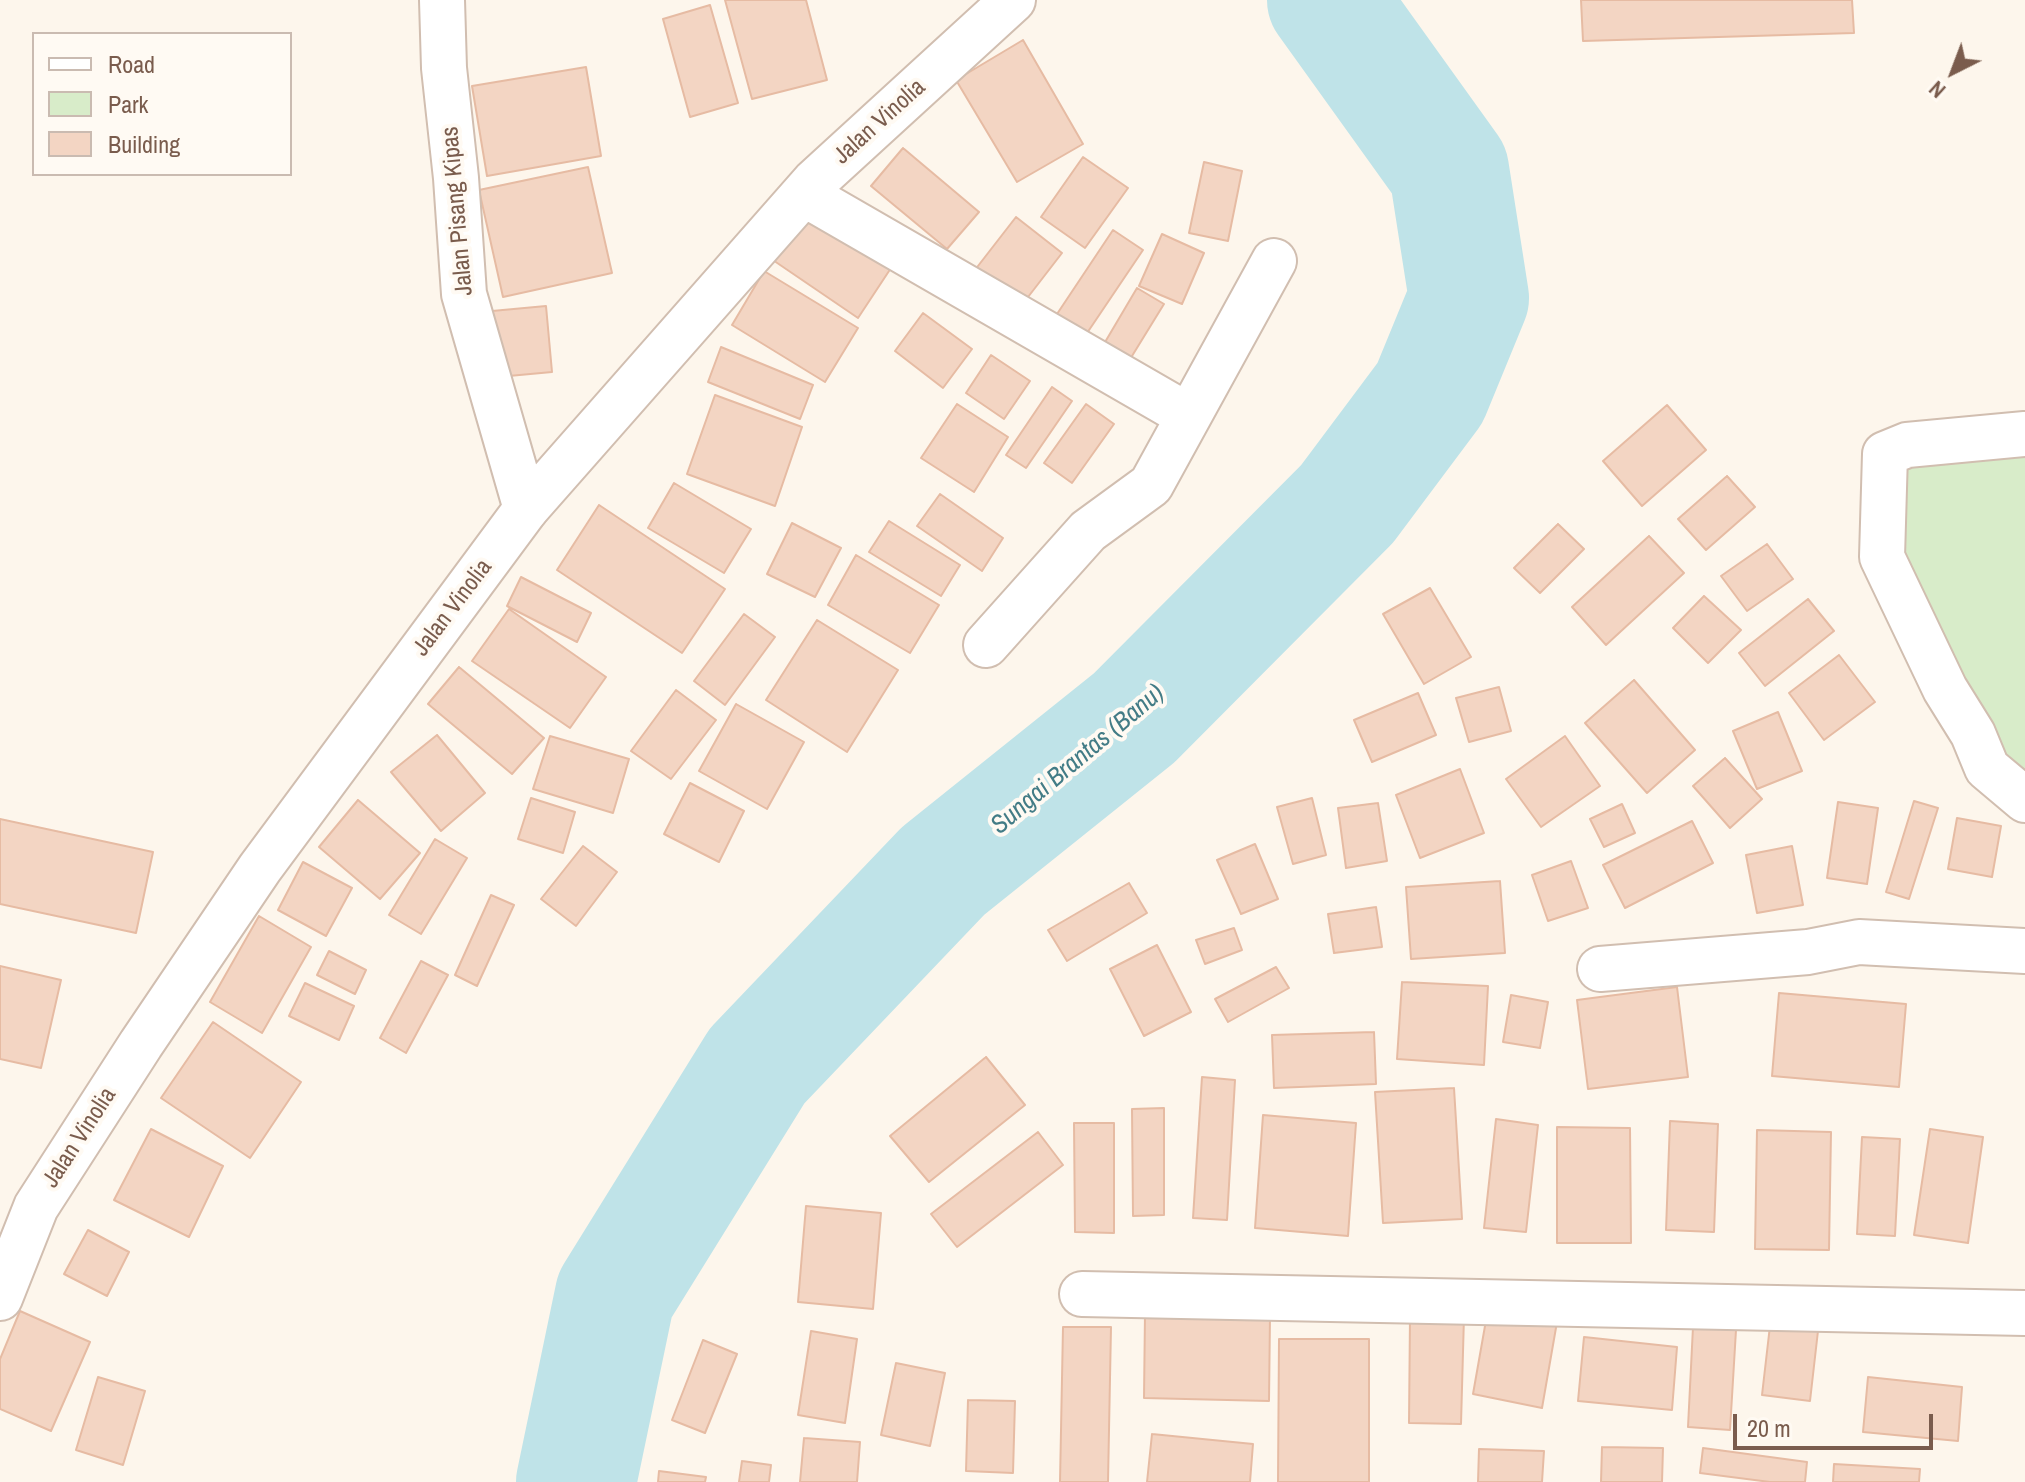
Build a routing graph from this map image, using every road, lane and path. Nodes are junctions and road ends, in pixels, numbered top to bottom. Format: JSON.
{"nodes":[{"id":1,"x":442,"y":0,"type":"edge"},
{"id":2,"x":1013,"y":0,"type":"edge"},
{"id":3,"x":804,"y":194,"type":"junction"},
{"id":4,"x":1274,"y":261,"type":"dead end"},
{"id":5,"x":1187,"y":415,"type":"junction"},
{"id":6,"x":2025,"y":434,"type":"edge"},
{"id":7,"x":526,"y":509,"type":"junction"},
{"id":8,"x":986,"y":645,"type":"dead end"},
{"id":9,"x":2025,"y":800,"type":"edge"},
{"id":10,"x":2025,"y":951,"type":"edge"},
{"id":11,"x":1600,"y":969,"type":"dead end"},
{"id":12,"x":1082,"y":1294,"type":"dead end"},
{"id":13,"x":0,"y":1298,"type":"edge"},
{"id":14,"x":2025,"y":1313,"type":"edge"}],
"edges":[{"from":1,"to":7,"type":"street","name":"Jalan Pisang Kipas"},
{"from":2,"to":3,"type":"street","name":"Jalan Vinolia"},
{"from":3,"to":5,"type":"street"},
{"from":3,"to":7,"type":"street","name":"Jalan Vinolia"},
{"from":4,"to":5,"type":"street"},
{"from":5,"to":8,"type":"street"},
{"from":6,"to":9,"type":"street"},
{"from":7,"to":13,"type":"street","name":"Jalan Vinolia"},
{"from":10,"to":11,"type":"street"},
{"from":12,"to":14,"type":"street"}]}
